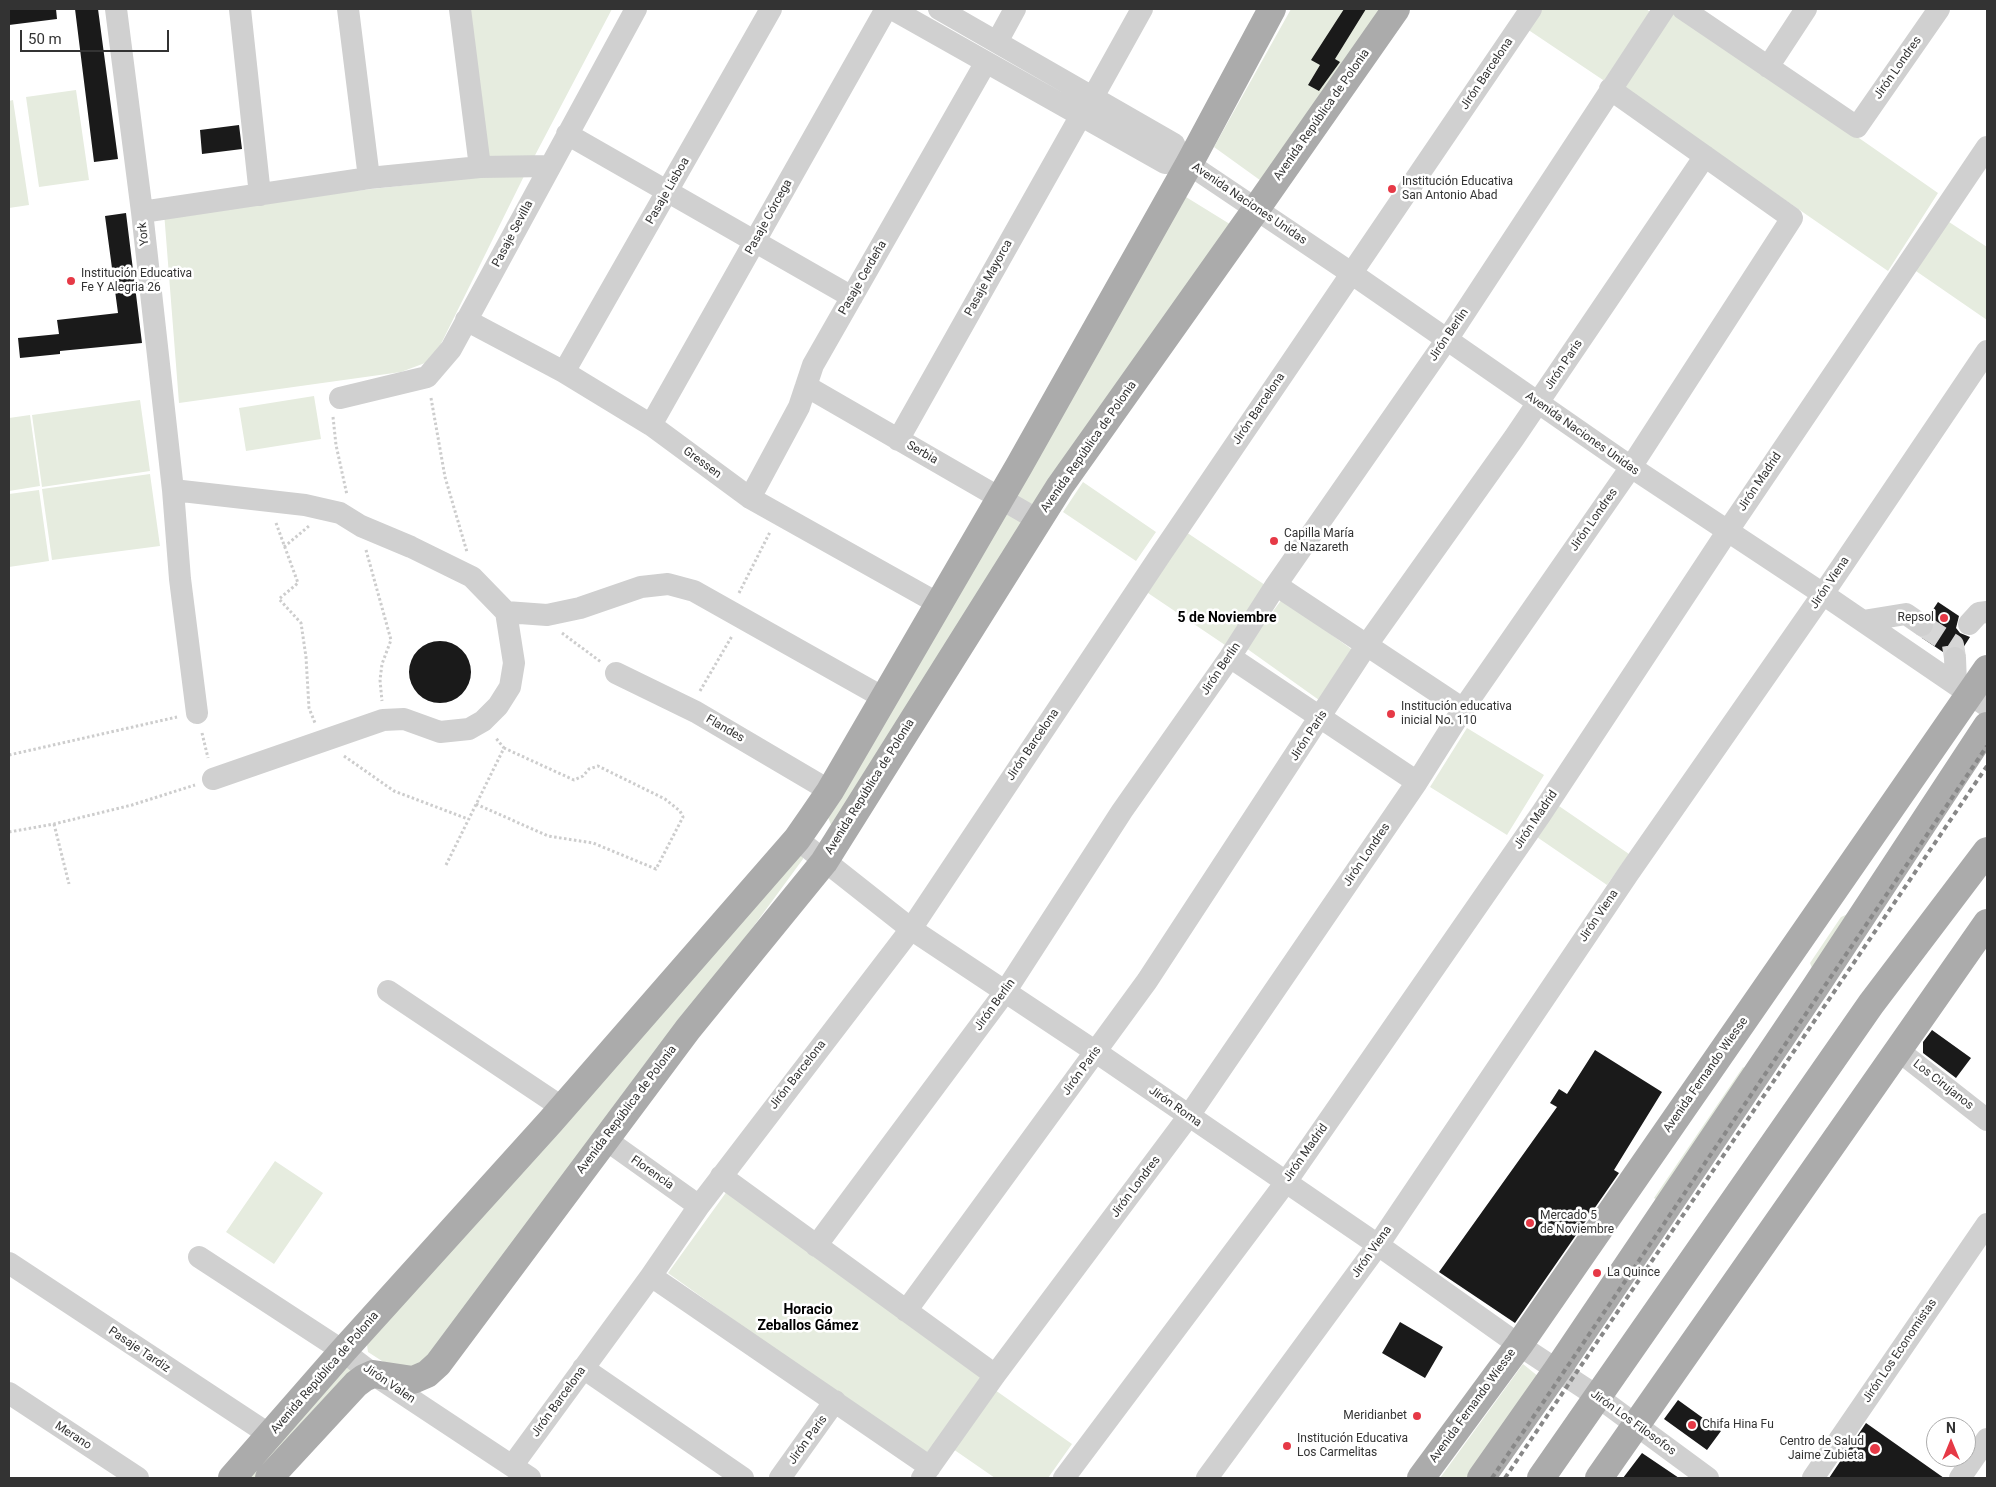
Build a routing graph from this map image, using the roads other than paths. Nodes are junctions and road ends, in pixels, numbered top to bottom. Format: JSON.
{"nodes":[{"id":1,"x":116,"y":9,"type":"edge"},
{"id":2,"x":240,"y":9,"type":"edge"},
{"id":3,"x":348,"y":9,"type":"edge"},
{"id":4,"x":460,"y":9,"type":"edge"},
{"id":5,"x":636,"y":9,"type":"edge"},
{"id":6,"x":772,"y":9,"type":"edge"},
{"id":7,"x":886,"y":9,"type":"edge"},
{"id":8,"x":892,"y":9,"type":"edge"},
{"id":9,"x":939,"y":9,"type":"edge"},
{"id":10,"x":1014,"y":9,"type":"edge"},
{"id":11,"x":1142,"y":9,"type":"edge"},
{"id":12,"x":1272,"y":9,"type":"edge"},
{"id":13,"x":1396,"y":9,"type":"edge"},
{"id":14,"x":1531,"y":9,"type":"edge"},
{"id":15,"x":1664,"y":9,"type":"edge"},
{"id":16,"x":1683,"y":9,"type":"edge"},
{"id":17,"x":1806,"y":9,"type":"edge"},
{"id":18,"x":1939,"y":9,"type":"edge"},
{"id":19,"x":997,"y":42,"type":"junction"},
{"id":20,"x":986,"y":62,"type":"junction"},
{"id":21,"x":1768,"y":67,"type":"junction"},
{"id":22,"x":1610,"y":89,"type":"junction"},
{"id":23,"x":1093,"y":97,"type":"junction"},
{"id":24,"x":1080,"y":117,"type":"junction"},
{"id":25,"x":567,"y":134,"type":"junction"},
{"id":26,"x":1987,"y":146,"type":"edge"},
{"id":27,"x":1705,"y":156,"type":"junction"},
{"id":28,"x":1184,"y":161,"type":"junction"},
{"id":29,"x":549,"y":166,"type":"junction"},
{"id":30,"x":480,"y":167,"type":"junction"},
{"id":31,"x":369,"y":178,"type":"junction"},
{"id":32,"x":668,"y":191,"type":"junction"},
{"id":33,"x":260,"y":195,"type":"junction"},
{"id":34,"x":1257,"y":209,"type":"junction"},
{"id":35,"x":142,"y":212,"type":"junction"},
{"id":36,"x":755,"y":241,"type":"junction"},
{"id":37,"x":1351,"y":273,"type":"junction"},
{"id":38,"x":852,"y":297,"type":"junction"},
{"id":39,"x":466,"y":320,"type":"junction"},
{"id":40,"x":1447,"y":339,"type":"junction"},
{"id":41,"x":1987,"y":351,"type":"edge"},
{"id":42,"x":564,"y":372,"type":"junction"},
{"id":43,"x":806,"y":386,"type":"junction"},
{"id":44,"x":340,"y":398,"type":"road end"},
{"id":45,"x":1538,"y":403,"type":"junction"},
{"id":46,"x":651,"y":425,"type":"junction"},
{"id":47,"x":898,"y":440,"type":"junction"},
{"id":48,"x":1630,"y":467,"type":"junction"},
{"id":49,"x":173,"y":490,"type":"junction"},
{"id":50,"x":750,"y":498,"type":"junction"},
{"id":51,"x":994,"y":509,"type":"junction"},
{"id":52,"x":1032,"y":530,"type":"junction"},
{"id":53,"x":1727,"y":532,"type":"junction"},
{"id":54,"x":1276,"y":585,"type":"junction"},
{"id":55,"x":1823,"y":594,"type":"junction"},
{"id":56,"x":939,"y":604,"type":"junction"},
{"id":57,"x":506,"y":612,"type":"junction"},
{"id":58,"x":1863,"y":621,"type":"junction"},
{"id":59,"x":1922,"y":625,"type":"tunnel mouth"},
{"id":60,"x":1366,"y":646,"type":"junction"},
{"id":61,"x":1230,"y":657,"type":"junction"},
{"id":62,"x":1955,"y":658,"type":"tunnel mouth"},
{"id":63,"x":1987,"y":669,"type":"edge"},
{"id":64,"x":616,"y":673,"type":"road end"},
{"id":65,"x":1971,"y":694,"type":"edge"},
{"id":66,"x":884,"y":698,"type":"junction"},
{"id":67,"x":1463,"y":709,"type":"junction"},
{"id":68,"x":197,"y":713,"type":"road end"},
{"id":69,"x":1320,"y":719,"type":"junction"},
{"id":70,"x":1987,"y":726,"type":"edge"},
{"id":71,"x":213,"y":779,"type":"road end"},
{"id":72,"x":1417,"y":782,"type":"junction"},
{"id":73,"x":830,"y":791,"type":"junction"},
{"id":74,"x":797,"y":839,"type":"junction"},
{"id":75,"x":1987,"y":851,"type":"edge"},
{"id":76,"x":824,"y":862,"type":"junction"},
{"id":77,"x":1987,"y":922,"type":"edge"},
{"id":78,"x":911,"y":929,"type":"junction"},
{"id":79,"x":388,"y":991,"type":"dead end"},
{"id":80,"x":1005,"y":992,"type":"junction"},
{"id":81,"x":1899,"y":1050,"type":"junction"},
{"id":82,"x":1096,"y":1052,"type":"junction"},
{"id":83,"x":563,"y":1108,"type":"junction"},
{"id":84,"x":1188,"y":1117,"type":"junction"},
{"id":85,"x":1987,"y":1120,"type":"edge"},
{"id":86,"x":605,"y":1139,"type":"junction"},
{"id":87,"x":721,"y":1176,"type":"junction"},
{"id":88,"x":1286,"y":1182,"type":"junction"},
{"id":89,"x":698,"y":1206,"type":"junction"},
{"id":90,"x":1987,"y":1224,"type":"edge"},
{"id":91,"x":1378,"y":1245,"type":"junction"},
{"id":92,"x":816,"y":1246,"type":"junction"},
{"id":93,"x":198,"y":1258,"type":"dead end"},
{"id":94,"x":9,"y":1263,"type":"edge"},
{"id":95,"x":651,"y":1276,"type":"junction"},
{"id":96,"x":906,"y":1311,"type":"junction"},
{"id":97,"x":1519,"y":1345,"type":"junction"},
{"id":98,"x":343,"y":1351,"type":"junction"},
{"id":99,"x":583,"y":1368,"type":"junction"},
{"id":100,"x":1557,"y":1370,"type":"junction"},
{"id":101,"x":372,"y":1374,"type":"junction"},
{"id":102,"x":995,"y":1375,"type":"junction"},
{"id":103,"x":9,"y":1393,"type":"edge"},
{"id":104,"x":1598,"y":1397,"type":"junction"},
{"id":105,"x":835,"y":1401,"type":"junction"},
{"id":106,"x":1637,"y":1426,"type":"junction"},
{"id":107,"x":270,"y":1436,"type":"junction"},
{"id":108,"x":1987,"y":1439,"type":"edge"},
{"id":109,"x":512,"y":1466,"type":"junction"},
{"id":110,"x":926,"y":1473,"type":"edge"},
{"id":111,"x":138,"y":1478,"type":"edge"},
{"id":112,"x":232,"y":1478,"type":"edge"},
{"id":113,"x":269,"y":1478,"type":"edge"},
{"id":114,"x":530,"y":1478,"type":"edge"},
{"id":115,"x":743,"y":1478,"type":"edge"},
{"id":116,"x":780,"y":1478,"type":"edge"},
{"id":117,"x":1064,"y":1478,"type":"edge"},
{"id":118,"x":1207,"y":1478,"type":"edge"},
{"id":119,"x":1420,"y":1478,"type":"edge"},
{"id":120,"x":1481,"y":1478,"type":"edge"},
{"id":121,"x":1541,"y":1478,"type":"edge"},
{"id":122,"x":1599,"y":1478,"type":"edge"},
{"id":123,"x":1708,"y":1478,"type":"edge"},
{"id":124,"x":1813,"y":1478,"type":"edge"},
{"id":125,"x":1960,"y":1478,"type":"edge"}],
"edges":[{"from":1,"to":35,"type":"street","name":"York"},
{"from":2,"to":33,"type":"street"},
{"from":3,"to":31,"type":"street"},
{"from":4,"to":30,"type":"street"},
{"from":5,"to":25,"type":"street","name":"Pasaje Sevilla"},
{"from":6,"to":32,"type":"street","name":"Pasaje Lisboa"},
{"from":7,"to":36,"type":"street","name":"Pasaje Córcega"},
{"from":8,"to":20,"type":"street","name":"Avenida Naciones Unidas"},
{"from":9,"to":19,"type":"street","name":"Avenida Naciones Unidas"},
{"from":10,"to":19,"type":"street"},
{"from":11,"to":23,"type":"street"},
{"from":12,"to":28,"type":"main road","name":"Avenida República de Polonia"},
{"from":13,"to":34,"type":"main road","name":"Avenida República de Polonia"},
{"from":14,"to":37,"type":"street","name":"Jirón Barcelona"},
{"from":15,"to":22,"type":"street","name":"Jirón Berlin"},
{"from":16,"to":21,"type":"street"},
{"from":17,"to":21,"type":"street"},
{"from":18,"to":21,"type":"street","name":"Jirón Londres"},
{"from":19,"to":23,"type":"street","name":"Avenida Naciones Unidas"},
{"from":20,"to":24,"type":"street","name":"Avenida Naciones Unidas"},
{"from":20,"to":38,"type":"street","name":"Pasaje Cerdeña"},
{"from":22,"to":27,"type":"street"},
{"from":22,"to":40,"type":"street","name":"Jirón Berlin"},
{"from":23,"to":28,"type":"street","name":"Avenida Naciones Unidas"},
{"from":24,"to":28,"type":"street","name":"Avenida Naciones Unidas"},
{"from":24,"to":47,"type":"street","name":"Pasaje Mayorca"},
{"from":25,"to":29,"type":"street","name":"Pasaje Sevilla"},
{"from":25,"to":32,"type":"street"},
{"from":26,"to":53,"type":"street","name":"Jirón Madrid"},
{"from":27,"to":45,"type":"street","name":"Jirón Paris"},
{"from":27,"to":48,"type":"street","name":"Jirón Londres"},
{"from":28,"to":34,"type":"street","name":"Avenida Naciones Unidas"},
{"from":28,"to":51,"type":"main road","name":"Avenida República de Polonia"},
{"from":29,"to":30,"type":"street"},
{"from":29,"to":39,"type":"street","name":"Pasaje Sevilla"},
{"from":30,"to":31,"type":"street"},
{"from":31,"to":33,"type":"street"},
{"from":32,"to":36,"type":"street"},
{"from":32,"to":42,"type":"street","name":"Pasaje Lisboa"},
{"from":33,"to":35,"type":"street"},
{"from":34,"to":37,"type":"street","name":"Avenida Naciones Unidas"},
{"from":34,"to":52,"type":"main road","name":"Avenida República de Polonia"},
{"from":35,"to":49,"type":"street","name":"York"},
{"from":36,"to":38,"type":"street"},
{"from":36,"to":46,"type":"street","name":"Pasaje Córcega"},
{"from":37,"to":40,"type":"street","name":"Avenida Naciones Unidas"},
{"from":37,"to":78,"type":"street","name":"Jirón Barcelona"},
{"from":38,"to":43,"type":"street","name":"Pasaje Cerdeña"},
{"from":39,"to":42,"type":"street","name":"Gressen"},
{"from":39,"to":44,"type":"street","name":"Pasaje Sevilla"},
{"from":40,"to":45,"type":"street","name":"Avenida Naciones Unidas"},
{"from":40,"to":54,"type":"street","name":"Jirón Berlin"},
{"from":41,"to":55,"type":"street","name":"Jirón Viena"},
{"from":42,"to":46,"type":"street","name":"Gressen"},
{"from":43,"to":47,"type":"street","name":"Serbia"},
{"from":43,"to":50,"type":"street","name":"Pasaje Cerdeña"},
{"from":45,"to":48,"type":"street","name":"Avenida Naciones Unidas"},
{"from":45,"to":60,"type":"street","name":"Jirón Paris"},
{"from":46,"to":50,"type":"street","name":"Gressen"},
{"from":47,"to":51,"type":"street","name":"Serbia"},
{"from":48,"to":53,"type":"street","name":"Avenida Naciones Unidas"},
{"from":48,"to":67,"type":"street","name":"Jirón Londres"},
{"from":49,"to":57,"type":"street"},
{"from":49,"to":68,"type":"street","name":"York"},
{"from":50,"to":56,"type":"street","name":"Gressen"},
{"from":51,"to":52,"type":"main road"},
{"from":51,"to":56,"type":"main road","name":"Avenida República de Polonia"},
{"from":52,"to":76,"type":"main road","name":"Avenida República de Polonia"},
{"from":53,"to":55,"type":"street","name":"Avenida Naciones Unidas"},
{"from":53,"to":88,"type":"street","name":"Jirón Madrid"},
{"from":54,"to":60,"type":"street"},
{"from":54,"to":61,"type":"street","name":"Jirón Berlin"},
{"from":55,"to":58,"type":"street","name":"Avenida Naciones Unidas"},
{"from":55,"to":91,"type":"street","name":"Jirón Viena"},
{"from":56,"to":66,"type":"main road","name":"Avenida República de Polonia"},
{"from":57,"to":66,"type":"street"},
{"from":57,"to":71,"type":"street"},
{"from":58,"to":59,"type":"street"},
{"from":58,"to":65,"type":"street","name":"Avenida Naciones Unidas"},
{"from":60,"to":67,"type":"street"},
{"from":60,"to":69,"type":"street","name":"Jirón Paris"},
{"from":61,"to":69,"type":"street"},
{"from":61,"to":80,"type":"street","name":"Jirón Berlin"},
{"from":62,"to":65,"type":"street"},
{"from":63,"to":65,"type":"main road","name":"Avenida Fernando Wiesse"},
{"from":64,"to":73,"type":"street","name":"Flandes"},
{"from":65,"to":97,"type":"main road","name":"Avenida Fernando Wiesse"},
{"from":66,"to":73,"type":"main road","name":"Avenida República de Polonia"},
{"from":67,"to":72,"type":"street","name":"Jirón Londres"},
{"from":69,"to":72,"type":"street"},
{"from":69,"to":82,"type":"street","name":"Jirón Paris"},
{"from":70,"to":100,"type":"main road"},
{"from":72,"to":84,"type":"street","name":"Jirón Londres"},
{"from":73,"to":74,"type":"main road","name":"Avenida República de Polonia"},
{"from":74,"to":76,"type":"street","name":"Jirón Roma"},
{"from":74,"to":83,"type":"main road","name":"Avenida República de Polonia"},
{"from":75,"to":104,"type":"main road"},
{"from":76,"to":78,"type":"street","name":"Jirón Roma"},
{"from":76,"to":86,"type":"main road","name":"Avenida República de Polonia"},
{"from":77,"to":81,"type":"main road"},
{"from":78,"to":80,"type":"street","name":"Jirón Roma"},
{"from":78,"to":87,"type":"street","name":"Jirón Barcelona"},
{"from":79,"to":83,"type":"street"},
{"from":80,"to":82,"type":"street","name":"Jirón Roma"},
{"from":80,"to":92,"type":"street","name":"Jirón Berlin"},
{"from":81,"to":85,"type":"street","name":"Los Cirujanos"},
{"from":81,"to":106,"type":"main road"},
{"from":82,"to":84,"type":"street","name":"Jirón Roma"},
{"from":82,"to":96,"type":"street","name":"Jirón Paris"},
{"from":83,"to":98,"type":"main road","name":"Avenida República de Polonia"},
{"from":84,"to":88,"type":"street","name":"Jirón Roma"},
{"from":84,"to":102,"type":"street","name":"Jirón Londres"},
{"from":86,"to":89,"type":"street","name":"Florencia"},
{"from":86,"to":101,"type":"main road","name":"Avenida República de Polonia"},
{"from":87,"to":89,"type":"street","name":"Jirón Barcelona"},
{"from":87,"to":92,"type":"street"},
{"from":88,"to":91,"type":"street","name":"Jirón Roma"},
{"from":88,"to":117,"type":"street","name":"Jirón Madrid"},
{"from":89,"to":95,"type":"street","name":"Jirón Barcelona"},
{"from":90,"to":124,"type":"street","name":"Jirón Los Economistas"},
{"from":91,"to":97,"type":"street","name":"Jirón Roma"},
{"from":91,"to":118,"type":"street","name":"Jirón Viena"},
{"from":92,"to":96,"type":"street"},
{"from":93,"to":98,"type":"street","name":"Jirón Valen"},
{"from":94,"to":107,"type":"street","name":"Pasaje Tardiz"},
{"from":95,"to":99,"type":"street","name":"Jirón Barcelona"},
{"from":95,"to":105,"type":"street"},
{"from":96,"to":102,"type":"street"},
{"from":97,"to":100,"type":"street","name":"Jirón Roma"},
{"from":97,"to":119,"type":"main road","name":"Avenida Fernando Wiesse"},
{"from":98,"to":101,"type":"street","name":"Jirón Valen"},
{"from":98,"to":107,"type":"main road","name":"Avenida República de Polonia"},
{"from":99,"to":109,"type":"street","name":"Jirón Barcelona"},
{"from":99,"to":115,"type":"street"},
{"from":100,"to":104,"type":"street","name":"Jirón Los Filosofos"},
{"from":100,"to":120,"type":"main road"},
{"from":101,"to":109,"type":"street","name":"Jirón Valen"},
{"from":101,"to":113,"type":"main road"},
{"from":102,"to":110,"type":"street","name":"Jirón Londres"},
{"from":103,"to":111,"type":"street","name":"Merano"},
{"from":104,"to":106,"type":"street","name":"Jirón Los Filosofos"},
{"from":104,"to":121,"type":"main road"},
{"from":105,"to":110,"type":"street"},
{"from":105,"to":116,"type":"street","name":"Jirón Paris"},
{"from":106,"to":122,"type":"main road"},
{"from":106,"to":123,"type":"street","name":"Jirón Los Filosofos"},
{"from":107,"to":112,"type":"main road","name":"Avenida República de Polonia"},
{"from":108,"to":125,"type":"street"},
{"from":109,"to":114,"type":"street","name":"Jirón Valen"}]}
